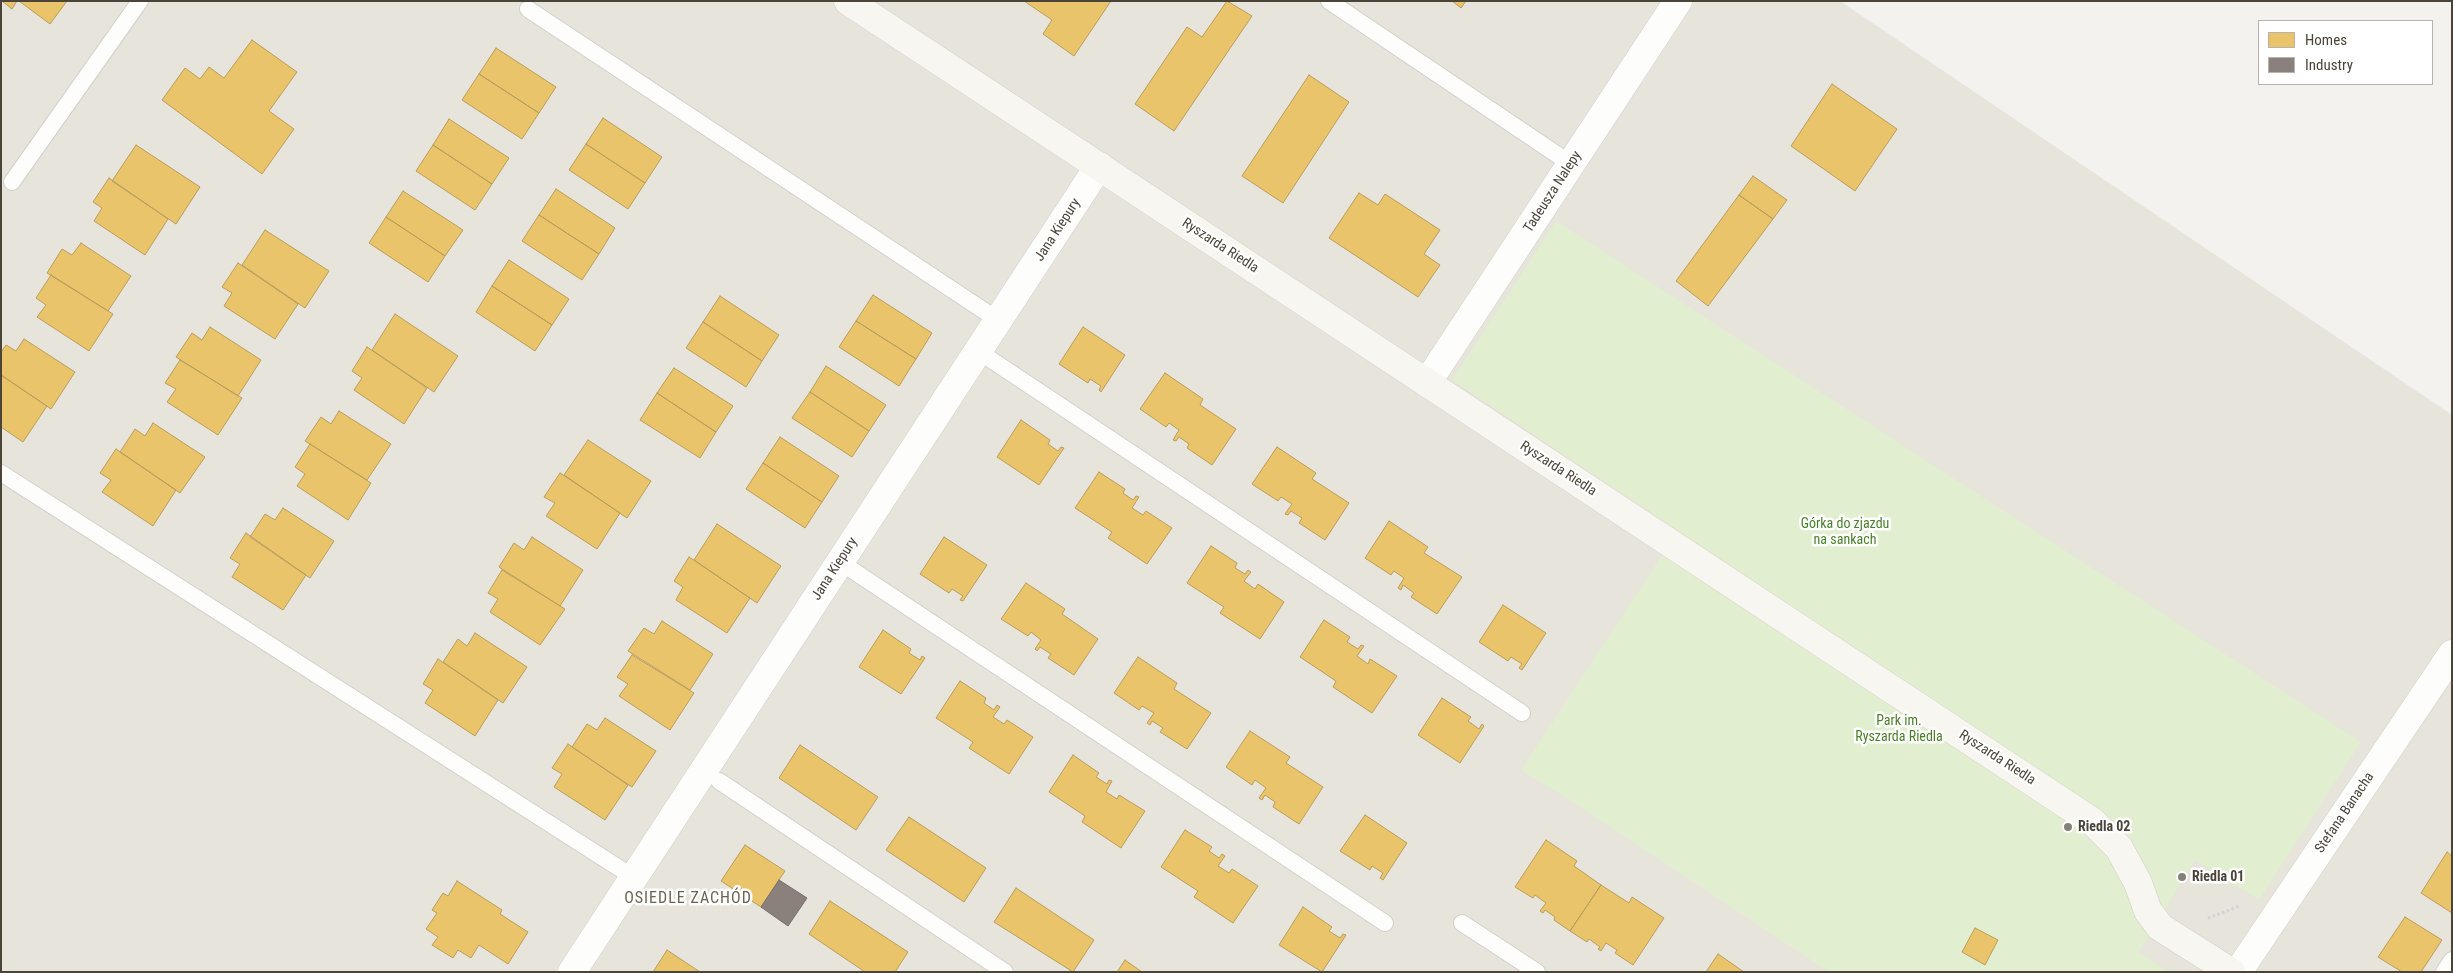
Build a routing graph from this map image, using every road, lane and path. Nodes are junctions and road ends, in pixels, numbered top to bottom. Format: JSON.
{"nodes":[{"id":1,"x":140,"y":1,"type":"edge"},
{"id":2,"x":848,"y":1,"type":"edge"},
{"id":3,"x":1328,"y":1,"type":"edge"},
{"id":4,"x":1678,"y":1,"type":"edge"},
{"id":5,"x":528,"y":9,"type":"dead end"},
{"id":6,"x":1571,"y":164,"type":"junction"},
{"id":7,"x":1099,"y":166,"type":"junction"},
{"id":8,"x":12,"y":182,"type":"dead end"},
{"id":9,"x":998,"y":320,"type":"junction"},
{"id":10,"x":978,"y":351,"type":"junction"},
{"id":11,"x":1427,"y":383,"type":"junction"},
{"id":12,"x":1,"y":473,"type":"edge"},
{"id":13,"x":840,"y":562,"type":"junction"},
{"id":14,"x":2452,"y":654,"type":"edge"},
{"id":15,"x":1522,"y":713,"type":"dead end"},
{"id":16,"x":719,"y":781,"type":"dead end"},
{"id":17,"x":633,"y":877,"type":"junction"},
{"id":18,"x":1386,"y":922,"type":"dead end"},
{"id":19,"x":1462,"y":923,"type":"dead end"},
{"id":20,"x":2452,"y":960,"type":"edge"},
{"id":21,"x":572,"y":972,"type":"edge"},
{"id":22,"x":1006,"y":972,"type":"edge"},
{"id":23,"x":1537,"y":972,"type":"edge"},
{"id":24,"x":2230,"y":972,"type":"edge"},
{"id":25,"x":2238,"y":972,"type":"edge"},
{"id":26,"x":2444,"y":972,"type":"edge"}],
"edges":[{"from":1,"to":8,"type":"lane"},
{"from":2,"to":7,"type":"street","name":"Ryszarda Riedla"},
{"from":3,"to":6,"type":"lane"},
{"from":4,"to":6,"type":"street","name":"Tadeusza Nalepy"},
{"from":5,"to":9,"type":"lane"},
{"from":6,"to":11,"type":"street","name":"Tadeusza Nalepy"},
{"from":7,"to":9,"type":"street","name":"Jana Kiepury"},
{"from":7,"to":11,"type":"street","name":"Ryszarda Riedla"},
{"from":9,"to":10,"type":"street","name":"Jana Kiepury"},
{"from":10,"to":13,"type":"street","name":"Jana Kiepury"},
{"from":10,"to":15,"type":"lane"},
{"from":11,"to":24,"type":"street","name":"Ryszarda Riedla"},
{"from":12,"to":17,"type":"lane"},
{"from":13,"to":17,"type":"street","name":"Jana Kiepury"},
{"from":13,"to":18,"type":"lane"},
{"from":14,"to":25,"type":"street","name":"Stefana Banacha"},
{"from":16,"to":22,"type":"lane"},
{"from":17,"to":21,"type":"street","name":"Jana Kiepury"},
{"from":19,"to":23,"type":"lane"},
{"from":20,"to":26,"type":"lane"}]}
